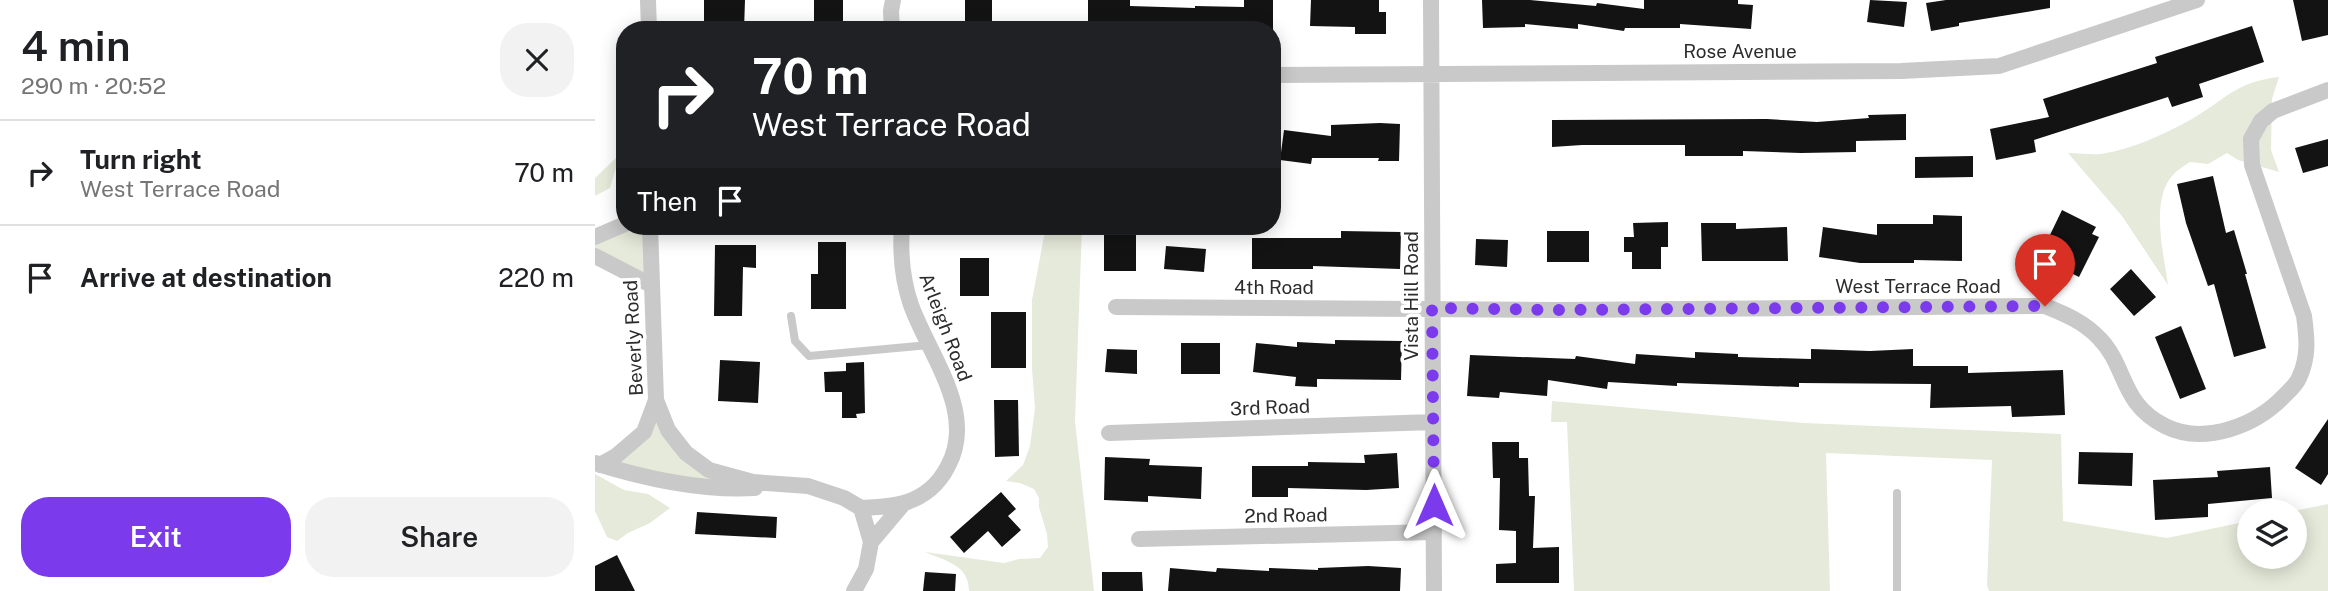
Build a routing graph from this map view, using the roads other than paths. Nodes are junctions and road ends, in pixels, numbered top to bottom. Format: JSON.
{"nodes":[{"id":1,"x":648,"y":0,"type":"edge"},
{"id":2,"x":893,"y":0,"type":"edge"},
{"id":3,"x":1431,"y":0,"type":"edge"},
{"id":4,"x":2197,"y":0,"type":"edge"},
{"id":5,"x":649,"y":21,"type":"edge"},
{"id":6,"x":892,"y":21,"type":"edge"},
{"id":7,"x":1431,"y":74,"type":"junction"},
{"id":8,"x":1281,"y":75,"type":"edge"},
{"id":9,"x":2328,"y":90,"type":"edge"},
{"id":10,"x":616,"y":228,"type":"edge"},
{"id":11,"x":650,"y":235,"type":"edge"},
{"id":12,"x":901,"y":235,"type":"edge"},
{"id":13,"x":595,"y":237,"type":"edge"},
{"id":14,"x":595,"y":256,"type":"edge"},
{"id":15,"x":651,"y":285,"type":"junction"},
{"id":16,"x":1115,"y":307,"type":"dead end"},
{"id":17,"x":1432,"y":308,"type":"junction"},
{"id":18,"x":791,"y":316,"type":"dead end"},
{"id":19,"x":929,"y":345,"type":"junction"},
{"id":20,"x":656,"y":400,"type":"junction"},
{"id":21,"x":1433,"y":422,"type":"junction"},
{"id":22,"x":1109,"y":433,"type":"dead end"},
{"id":23,"x":598,"y":464,"type":"edge"},
{"id":24,"x":795,"y":485,"type":"junction"},
{"id":25,"x":1897,"y":493,"type":"dead end"},
{"id":26,"x":904,"y":503,"type":"junction"},
{"id":27,"x":863,"y":514,"type":"junction"},
{"id":28,"x":1434,"y":532,"type":"junction"},
{"id":29,"x":1139,"y":539,"type":"dead end"},
{"id":30,"x":871,"y":542,"type":"junction"},
{"id":31,"x":854,"y":591,"type":"edge"},
{"id":32,"x":1434,"y":591,"type":"edge"},
{"id":33,"x":1897,"y":591,"type":"edge"}],
"edges":[{"from":1,"to":5,"type":"street"},
{"from":2,"to":6,"type":"street"},
{"from":3,"to":7,"type":"street","name":"Vista Hill Road"},
{"from":4,"to":7,"type":"street","name":"Rose Avenue"},
{"from":7,"to":8,"type":"street","name":"Rose Avenue"},
{"from":7,"to":17,"type":"street","name":"Vista Hill Road"},
{"from":9,"to":17,"type":"street","name":"West Terrace Road"},
{"from":10,"to":13,"type":"street"},
{"from":11,"to":15,"type":"street","name":"Beverly Road"},
{"from":12,"to":19,"type":"street","name":"Arleigh Road"},
{"from":14,"to":15,"type":"street"},
{"from":15,"to":20,"type":"street","name":"Beverly Road"},
{"from":16,"to":17,"type":"street","name":"4th Road"},
{"from":17,"to":21,"type":"street","name":"Vista Hill Road"},
{"from":18,"to":19,"type":"lane"},
{"from":19,"to":26,"type":"street","name":"Arleigh Road"},
{"from":20,"to":23,"type":"street"},
{"from":20,"to":24,"type":"street","name":"Beverly Road"},
{"from":21,"to":22,"type":"street","name":"3rd Road"},
{"from":21,"to":28,"type":"street","name":"Vista Hill Road"},
{"from":23,"to":24,"type":"street"},
{"from":24,"to":27,"type":"street"},
{"from":25,"to":33,"type":"lane"},
{"from":26,"to":27,"type":"street","name":"Arleigh Road"},
{"from":26,"to":30,"type":"street","name":"Arleigh Road"},
{"from":27,"to":30,"type":"street","name":"Arleigh Road"},
{"from":28,"to":29,"type":"street","name":"2nd Road"},
{"from":28,"to":32,"type":"street","name":"Vista Hill Road"},
{"from":30,"to":31,"type":"street","name":"Arleigh Road"}]}
